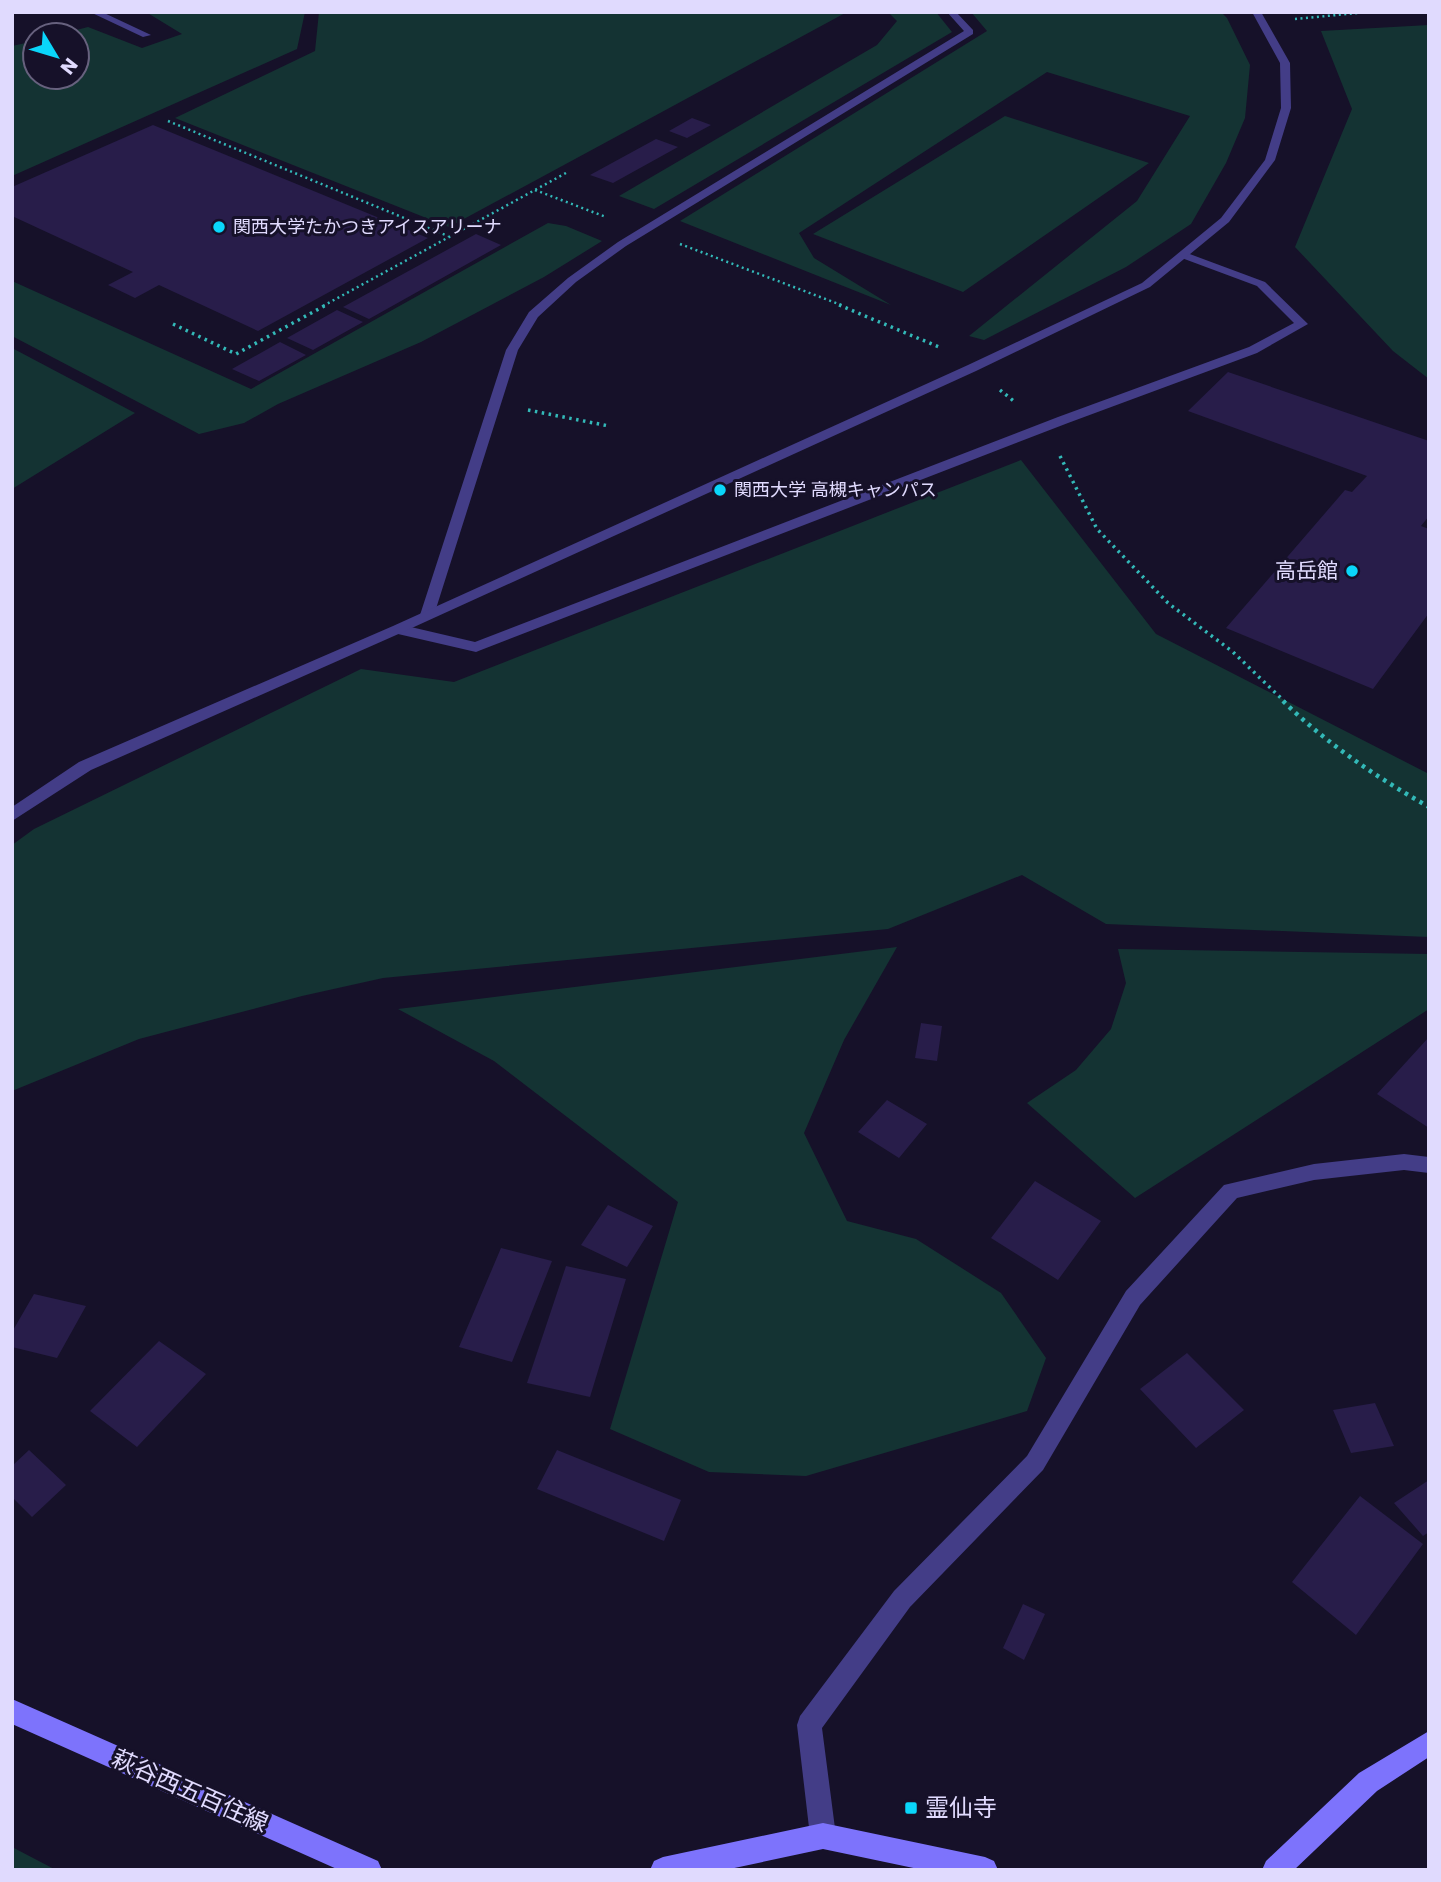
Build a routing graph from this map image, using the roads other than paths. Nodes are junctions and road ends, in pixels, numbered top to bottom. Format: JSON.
{"nodes":[{"id":1,"x":94,"y":12,"type":"edge"},
{"id":2,"x":951,"y":12,"type":"edge"},
{"id":3,"x":1259,"y":17,"type":"edge"},
{"id":4,"x":146,"y":35,"type":"dead end"},
{"id":5,"x":1183,"y":255,"type":"junction"},
{"id":6,"x":427,"y":615,"type":"junction"},
{"id":7,"x":398,"y":629,"type":"junction"},
{"id":8,"x":12,"y":815,"type":"edge"},
{"id":9,"x":1429,"y":1164,"type":"edge"},
{"id":10,"x":12,"y":1712,"type":"edge"},
{"id":11,"x":1429,"y":1744,"type":"edge"},
{"id":12,"x":823,"y":1836,"type":"junction"},
{"id":13,"x":369,"y":1870,"type":"edge"},
{"id":14,"x":663,"y":1870,"type":"edge"},
{"id":15,"x":985,"y":1870,"type":"edge"},
{"id":16,"x":1275,"y":1870,"type":"edge"}],
"edges":[{"from":1,"to":4,"type":"street"},
{"from":2,"to":6,"type":"street"},
{"from":3,"to":5,"type":"street"},
{"from":5,"to":6,"type":"street"},
{"from":5,"to":7,"type":"street"},
{"from":6,"to":7,"type":"street"},
{"from":7,"to":8,"type":"street"},
{"from":9,"to":12,"type":"street"},
{"from":10,"to":13,"type":"main road","name":"萩谷西五百住線"},
{"from":11,"to":16,"type":"main road"},
{"from":12,"to":14,"type":"main road"},
{"from":12,"to":15,"type":"main road"}]}
